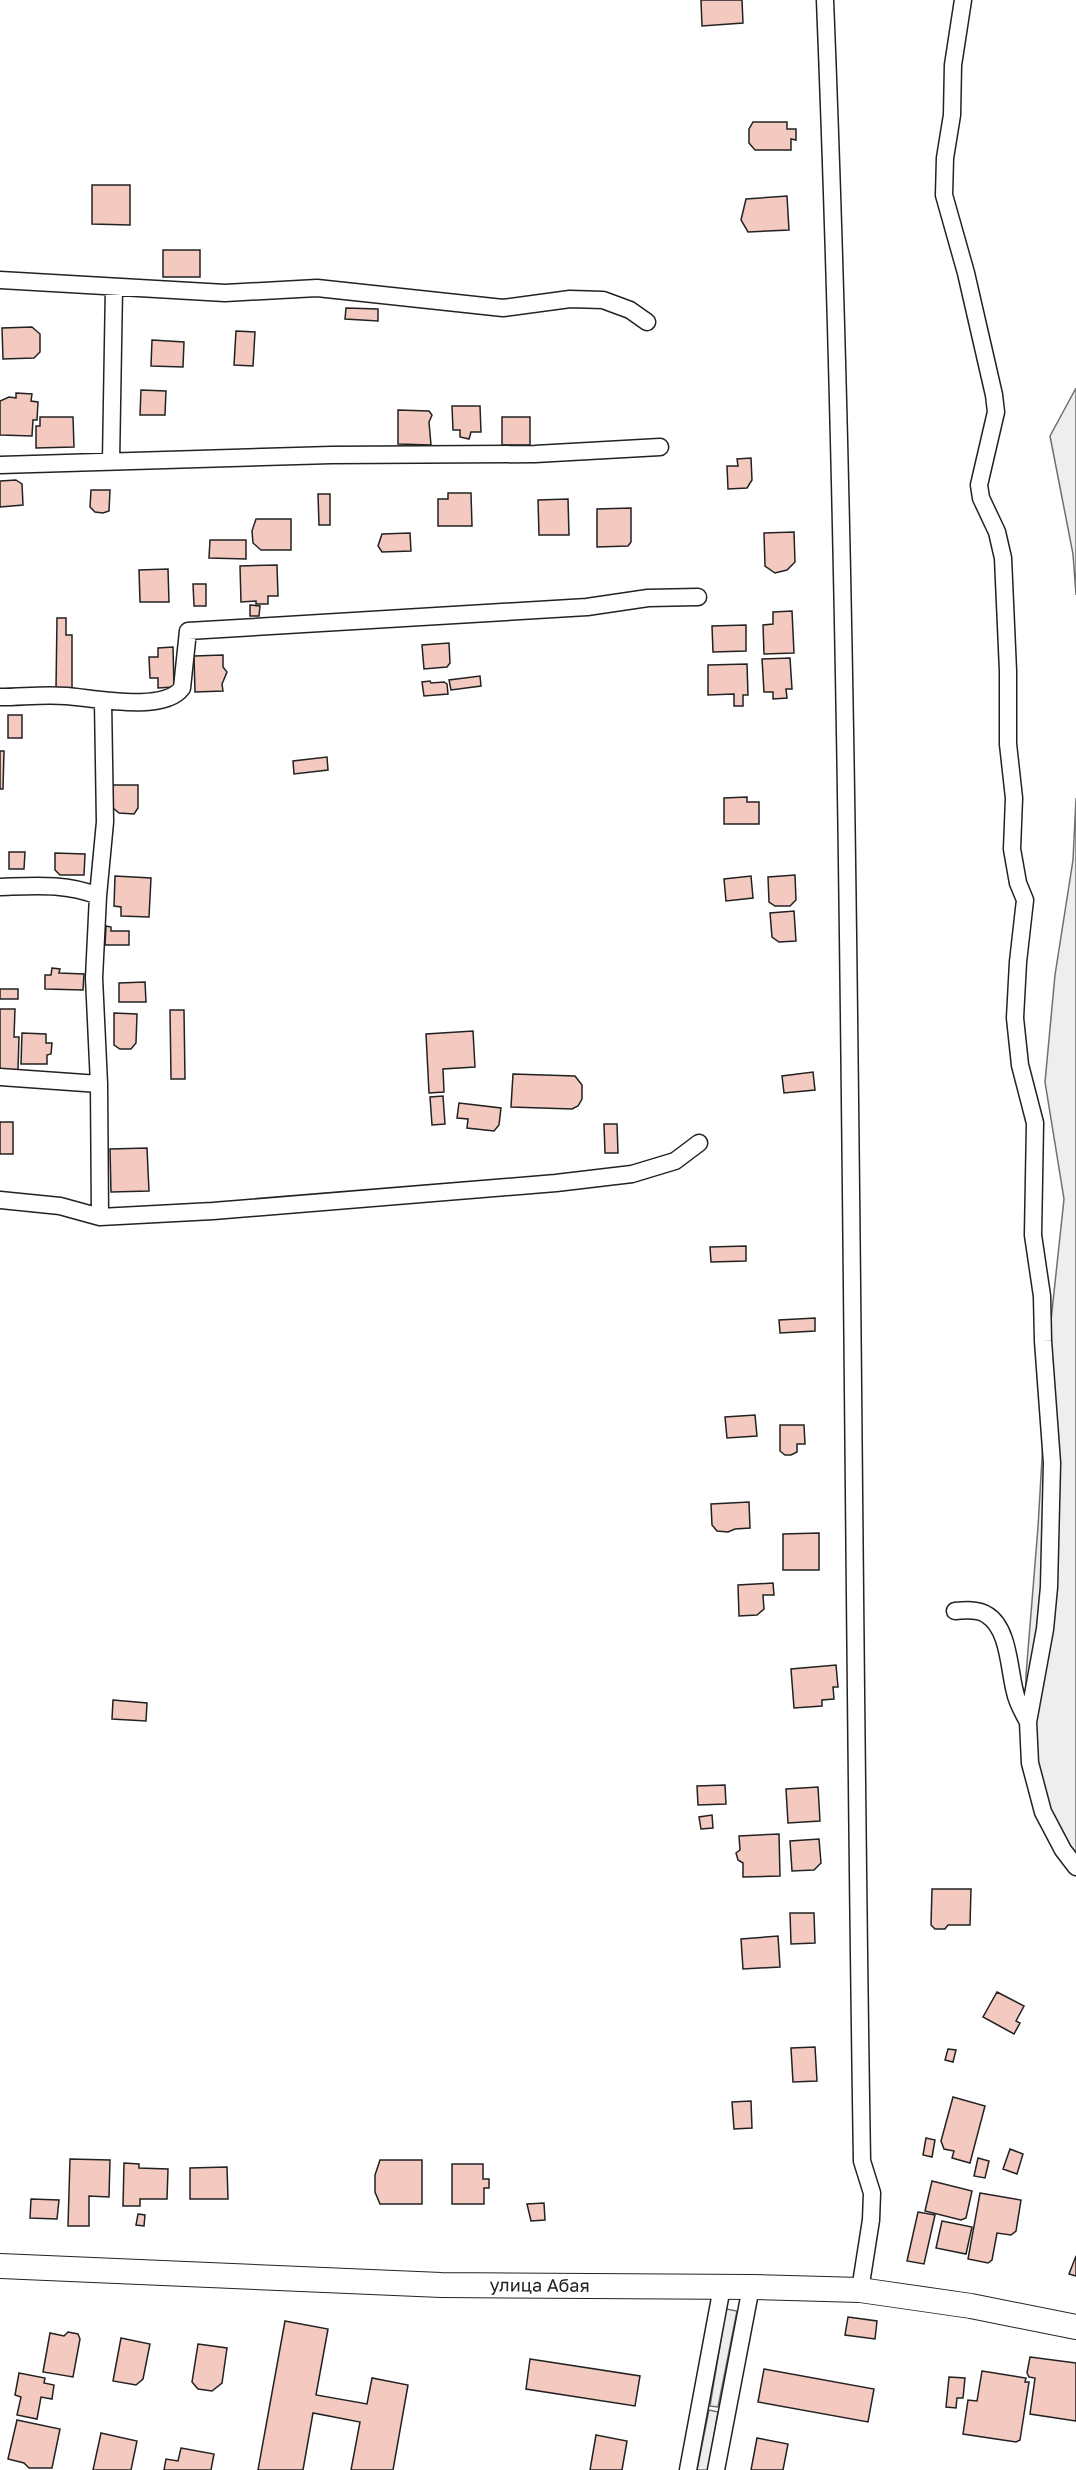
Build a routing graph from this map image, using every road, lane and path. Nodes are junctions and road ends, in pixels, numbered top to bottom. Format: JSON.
{"nodes":[{"id":1,"x":825,"y":0,"type":"edge"},
{"id":2,"x":963,"y":0,"type":"edge"},
{"id":3,"x":0,"y":280,"type":"edge"},
{"id":4,"x":114,"y":287,"type":"junction"},
{"id":5,"x":647,"y":322,"type":"dead end"},
{"id":6,"x":660,"y":447,"type":"dead end"},
{"id":7,"x":111,"y":460,"type":"junction"},
{"id":8,"x":0,"y":465,"type":"edge"},
{"id":9,"x":698,"y":597,"type":"dead end"},
{"id":10,"x":0,"y":697,"type":"edge"},
{"id":11,"x":103,"y":701,"type":"junction"},
{"id":12,"x":0,"y":887,"type":"edge"},
{"id":13,"x":98,"y":896,"type":"junction"},
{"id":14,"x":0,"y":1077,"type":"edge"},
{"id":15,"x":99,"y":1084,"type":"junction"},
{"id":16,"x":699,"y":1143,"type":"dead end"},
{"id":17,"x":0,"y":1200,"type":"edge"},
{"id":18,"x":100,"y":1217,"type":"junction"},
{"id":19,"x":955,"y":1611,"type":"dead end"},
{"id":20,"x":1028,"y":1722,"type":"junction"},
{"id":21,"x":1076,"y":1867,"type":"edge"},
{"id":22,"x":0,"y":2266,"type":"edge"},
{"id":23,"x":722,"y":2287,"type":"junction"},
{"id":24,"x":751,"y":2287,"type":"junction"},
{"id":25,"x":860,"y":2290,"type":"junction"},
{"id":26,"x":1076,"y":2327,"type":"edge"},
{"id":27,"x":688,"y":2470,"type":"edge"},
{"id":28,"x":716,"y":2470,"type":"edge"}],
"edges":[{"from":1,"to":25,"type":"street"},
{"from":2,"to":20,"type":"street"},
{"from":3,"to":4,"type":"street"},
{"from":4,"to":5,"type":"street"},
{"from":4,"to":7,"type":"street"},
{"from":6,"to":7,"type":"street"},
{"from":7,"to":8,"type":"street"},
{"from":9,"to":11,"type":"street"},
{"from":10,"to":11,"type":"street"},
{"from":11,"to":13,"type":"street"},
{"from":12,"to":13,"type":"street"},
{"from":13,"to":15,"type":"street"},
{"from":14,"to":15,"type":"street"},
{"from":15,"to":18,"type":"street"},
{"from":16,"to":18,"type":"street"},
{"from":17,"to":18,"type":"street"},
{"from":19,"to":20,"type":"street"},
{"from":20,"to":21,"type":"street"},
{"from":22,"to":23,"type":"main road","name":"улица Абая"},
{"from":23,"to":24,"type":"main road","name":"улица Абая"},
{"from":23,"to":27,"type":"street"},
{"from":24,"to":25,"type":"main road","name":"улица Абая"},
{"from":24,"to":28,"type":"street"},
{"from":25,"to":26,"type":"main road","name":"улица Абая"}]}
